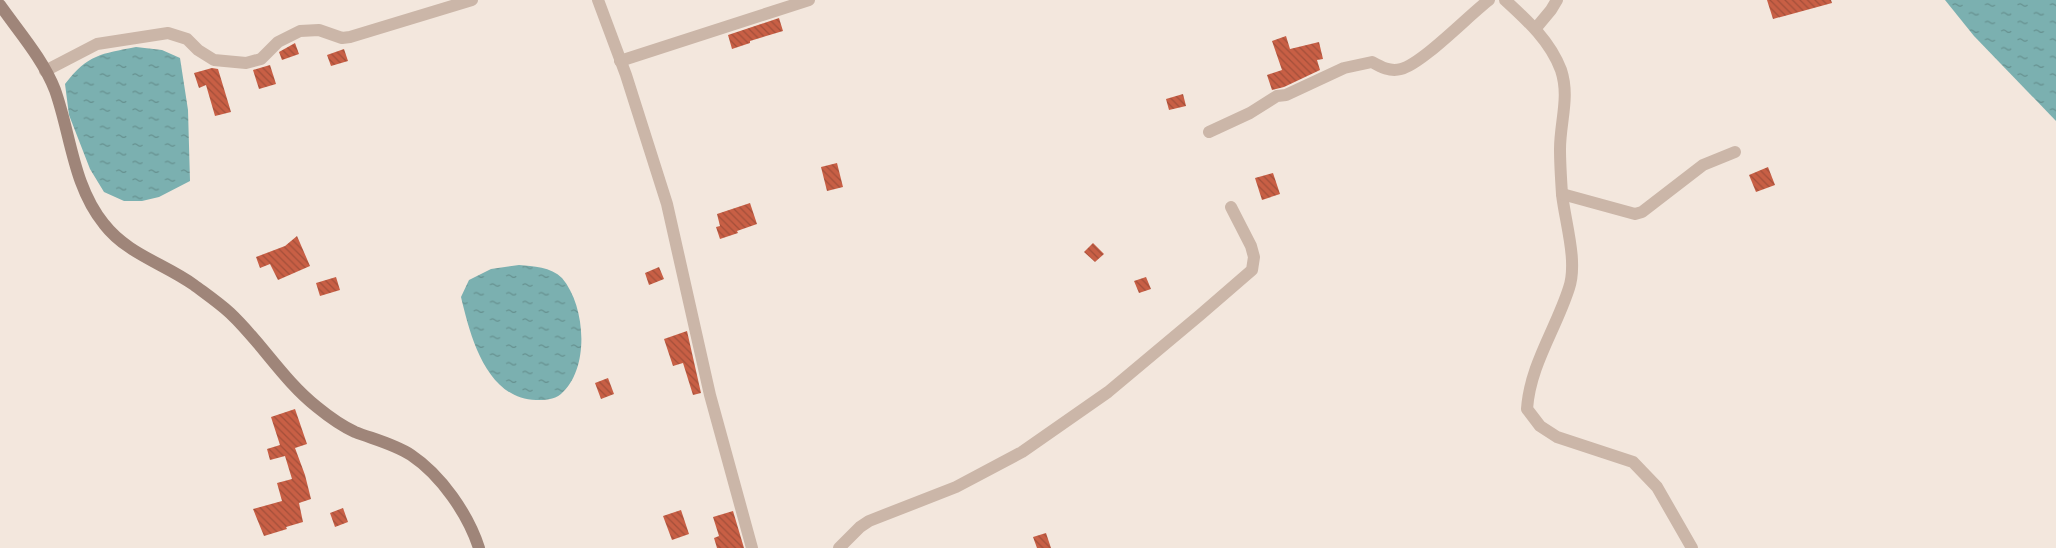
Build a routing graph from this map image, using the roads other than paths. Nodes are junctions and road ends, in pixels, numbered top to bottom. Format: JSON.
{"nodes":[{"id":1,"x":472,"y":0,"type":"edge"},
{"id":2,"x":598,"y":0,"type":"edge"},
{"id":3,"x":608,"y":0,"type":"edge"},
{"id":4,"x":809,"y":0,"type":"edge"},
{"id":5,"x":1489,"y":0,"type":"edge"},
{"id":6,"x":1505,"y":0,"type":"edge"},
{"id":7,"x":1556,"y":0,"type":"edge"},
{"id":8,"x":0,"y":5,"type":"edge"},
{"id":9,"x":606,"y":24,"type":"junction"},
{"id":10,"x":1536,"y":28,"type":"junction"},
{"id":11,"x":620,"y":61,"type":"junction"},
{"id":12,"x":45,"y":70,"type":"junction"},
{"id":13,"x":1209,"y":132,"type":"dead end"},
{"id":14,"x":1735,"y":152,"type":"dead end"},
{"id":15,"x":1562,"y":194,"type":"junction"},
{"id":16,"x":1231,"y":207,"type":"dead end"},
{"id":17,"x":479,"y":548,"type":"edge"},
{"id":18,"x":752,"y":548,"type":"edge"},
{"id":19,"x":839,"y":548,"type":"edge"},
{"id":20,"x":1692,"y":548,"type":"edge"}],
"edges":[{"from":1,"to":12,"type":"street"},
{"from":2,"to":9,"type":"street"},
{"from":3,"to":9,"type":"street"},
{"from":4,"to":11,"type":"street"},
{"from":5,"to":13,"type":"street"},
{"from":6,"to":10,"type":"street"},
{"from":7,"to":10,"type":"street"},
{"from":8,"to":12,"type":"street"},
{"from":9,"to":11,"type":"street"},
{"from":10,"to":15,"type":"street"},
{"from":11,"to":18,"type":"street"},
{"from":12,"to":17,"type":"street"},
{"from":14,"to":15,"type":"street"},
{"from":15,"to":20,"type":"street"},
{"from":16,"to":19,"type":"street"}]}
